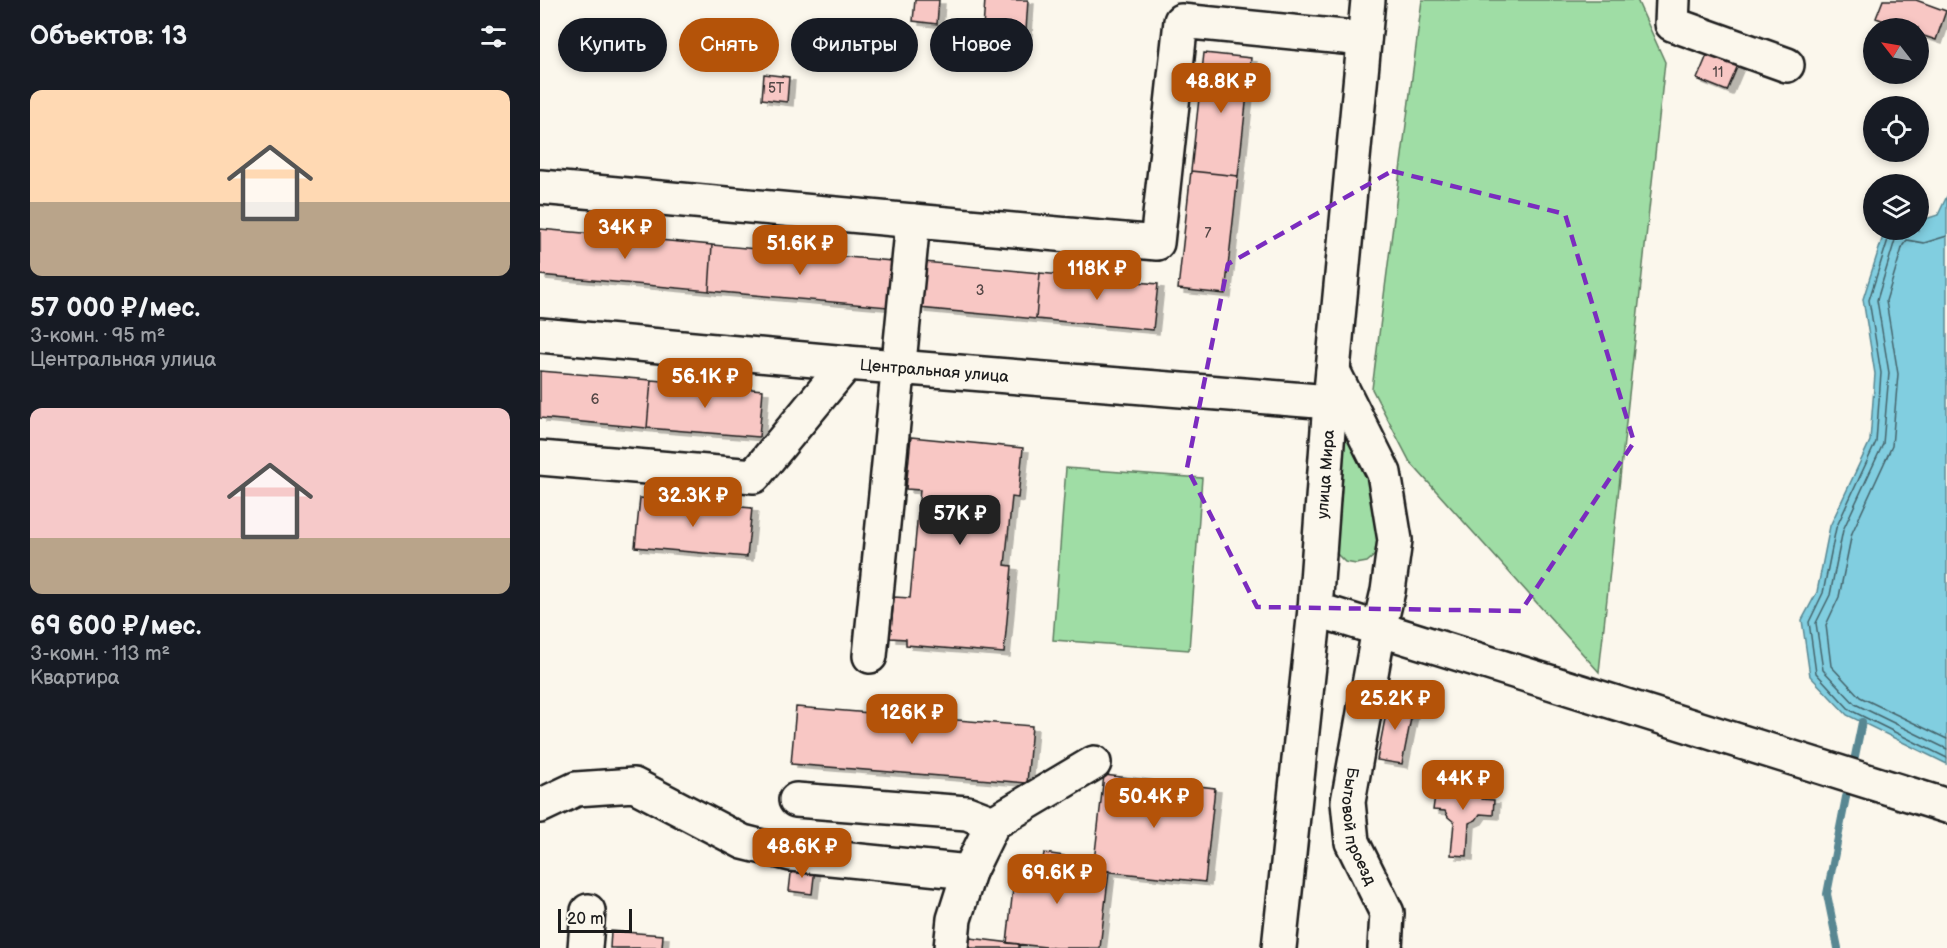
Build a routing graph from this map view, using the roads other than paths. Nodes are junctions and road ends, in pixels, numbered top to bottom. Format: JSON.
{"nodes":[{"id":1,"x":1368,"y":0,"type":"edge"},
{"id":2,"x":1673,"y":0,"type":"edge"},
{"id":3,"x":1182,"y":11,"type":"edge"},
{"id":4,"x":1364,"y":39,"type":"junction"},
{"id":5,"x":1786,"y":65,"type":"dead end"},
{"id":6,"x":540,"y":187,"type":"edge"},
{"id":7,"x":914,"y":221,"type":"junction"},
{"id":8,"x":540,"y":334,"type":"edge"},
{"id":9,"x":847,"y":363,"type":"junction"},
{"id":10,"x":900,"y":367,"type":"junction"},
{"id":11,"x":1331,"y":386,"type":"junction"},
{"id":12,"x":540,"y":458,"type":"edge"},
{"id":13,"x":1315,"y":609,"type":"junction"},
{"id":14,"x":1379,"y":629,"type":"junction"},
{"id":15,"x":870,"y":656,"type":"dead end"},
{"id":16,"x":1094,"y":764,"type":"dead end"},
{"id":17,"x":796,"y":800,"type":"dead end"},
{"id":18,"x":540,"y":806,"type":"edge"},
{"id":19,"x":1947,"y":806,"type":"edge"},
{"id":20,"x":993,"y":823,"type":"junction"},
{"id":21,"x":969,"y":872,"type":"junction"},
{"id":22,"x":588,"y":911,"type":"dead end"},
{"id":23,"x":585,"y":948,"type":"edge"},
{"id":24,"x":951,"y":948,"type":"edge"},
{"id":25,"x":1279,"y":948,"type":"edge"},
{"id":26,"x":1385,"y":948,"type":"edge"}],
"edges":[{"from":1,"to":4,"type":"street","name":"улица Мира"},
{"from":2,"to":5,"type":"street"},
{"from":3,"to":4,"type":"street"},
{"from":3,"to":7,"type":"street"},
{"from":4,"to":11,"type":"street","name":"улица Мира"},
{"from":6,"to":7,"type":"street"},
{"from":7,"to":10,"type":"street"},
{"from":8,"to":9,"type":"street","name":"Центральная улица"},
{"from":9,"to":10,"type":"street","name":"Центральная улица"},
{"from":9,"to":12,"type":"street"},
{"from":10,"to":11,"type":"street","name":"Центральная улица"},
{"from":10,"to":15,"type":"street"},
{"from":11,"to":13,"type":"street","name":"улица Мира"},
{"from":11,"to":14,"type":"street","name":"Бытовой проезд"},
{"from":13,"to":14,"type":"street"},
{"from":13,"to":25,"type":"street","name":"улица Мира"},
{"from":14,"to":19,"type":"street"},
{"from":14,"to":26,"type":"street","name":"Бытовой проезд"},
{"from":16,"to":20,"type":"street"},
{"from":17,"to":20,"type":"street"},
{"from":18,"to":21,"type":"street"},
{"from":20,"to":21,"type":"street"},
{"from":21,"to":24,"type":"street"},
{"from":22,"to":23,"type":"street"}]}
